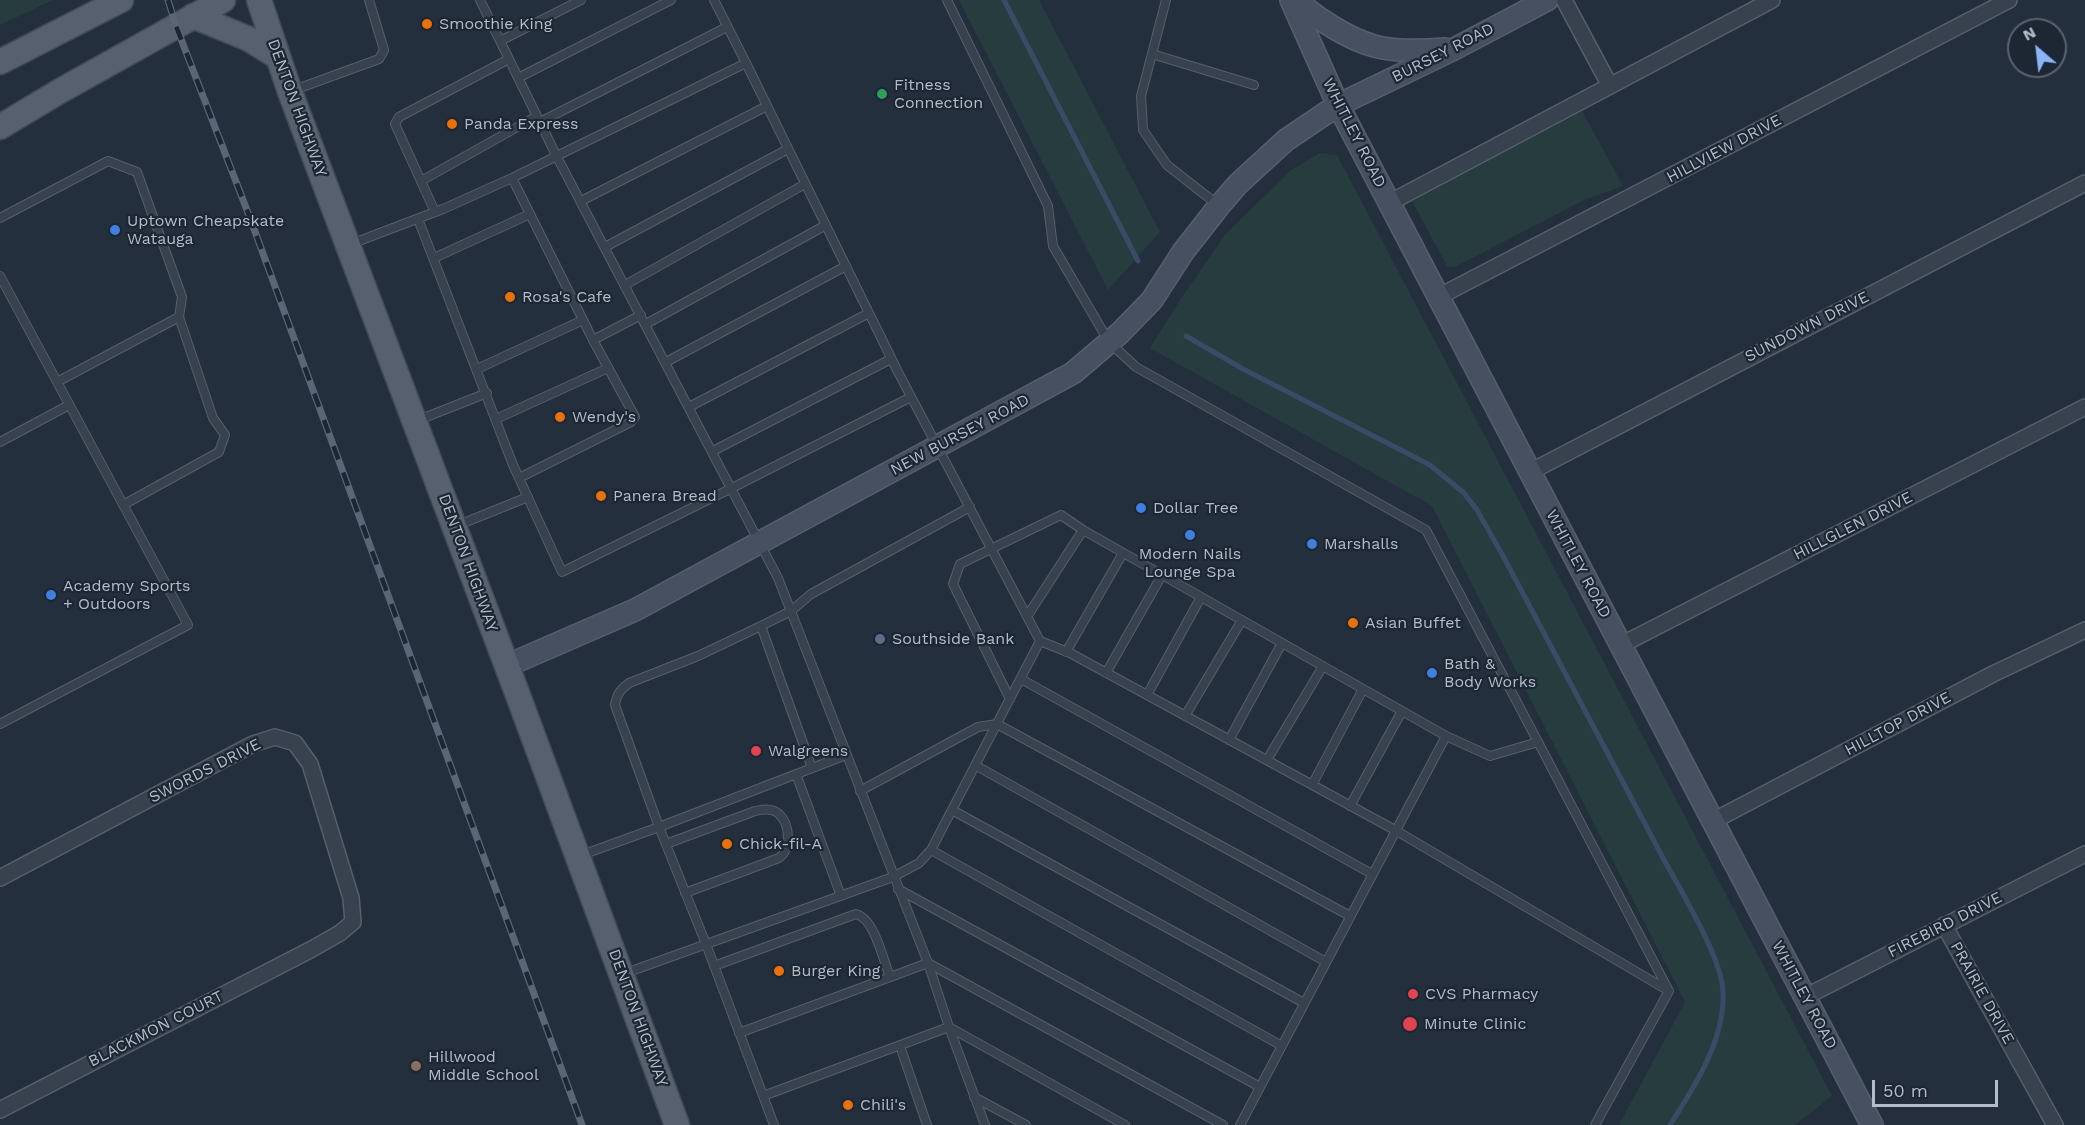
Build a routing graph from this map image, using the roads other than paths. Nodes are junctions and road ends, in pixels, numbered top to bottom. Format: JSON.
{"nodes":[{"id":1,"x":121,"y":0,"type":"edge"},
{"id":2,"x":223,"y":0,"type":"edge"},
{"id":3,"x":259,"y":0,"type":"edge"},
{"id":4,"x":369,"y":0,"type":"edge"},
{"id":5,"x":480,"y":0,"type":"edge"},
{"id":6,"x":581,"y":0,"type":"edge"},
{"id":7,"x":671,"y":0,"type":"edge"},
{"id":8,"x":714,"y":0,"type":"edge"},
{"id":9,"x":947,"y":0,"type":"edge"},
{"id":10,"x":1166,"y":0,"type":"edge"},
{"id":11,"x":1291,"y":0,"type":"edge"},
{"id":12,"x":1297,"y":0,"type":"edge"},
{"id":13,"x":1547,"y":0,"type":"edge"},
{"id":14,"x":1564,"y":0,"type":"edge"},
{"id":15,"x":1772,"y":0,"type":"edge"},
{"id":16,"x":2010,"y":0,"type":"edge"},
{"id":17,"x":193,"y":16,"type":"junction"},
{"id":18,"x":727,"y":27,"type":"junction"},
{"id":19,"x":500,"y":41,"type":"junction"},
{"id":20,"x":1454,"y":49,"type":"junction"},
{"id":21,"x":1152,"y":54,"type":"junction"},
{"id":22,"x":278,"y":57,"type":"junction"},
{"id":23,"x":509,"y":59,"type":"junction"},
{"id":24,"x":0,"y":62,"type":"edge"},
{"id":25,"x":746,"y":63,"type":"junction"},
{"id":26,"x":518,"y":78,"type":"junction"},
{"id":27,"x":1254,"y":85,"type":"dead end"},
{"id":28,"x":1610,"y":86,"type":"junction"},
{"id":29,"x":290,"y":92,"type":"junction"},
{"id":30,"x":1338,"y":105,"type":"junction"},
{"id":31,"x":767,"y":106,"type":"junction"},
{"id":32,"x":539,"y":119,"type":"junction"},
{"id":33,"x":0,"y":127,"type":"edge"},
{"id":34,"x":788,"y":149,"type":"junction"},
{"id":35,"x":557,"y":157,"type":"junction"},
{"id":36,"x":512,"y":178,"type":"junction"},
{"id":37,"x":421,"y":181,"type":"junction"},
{"id":38,"x":2085,"y":183,"type":"edge"},
{"id":39,"x":805,"y":184,"type":"junction"},
{"id":40,"x":581,"y":201,"type":"junction"},
{"id":41,"x":1389,"y":203,"type":"junction"},
{"id":42,"x":1219,"y":206,"type":"junction"},
{"id":43,"x":435,"y":212,"type":"junction"},
{"id":44,"x":530,"y":214,"type":"junction"},
{"id":45,"x":0,"y":218,"type":"edge"},
{"id":46,"x":418,"y":219,"type":"junction"},
{"id":47,"x":826,"y":225,"type":"junction"},
{"id":48,"x":348,"y":245,"type":"junction"},
{"id":49,"x":605,"y":247,"type":"junction"},
{"id":50,"x":434,"y":258,"type":"junction"},
{"id":51,"x":846,"y":266,"type":"junction"},
{"id":52,"x":0,"y":276,"type":"edge"},
{"id":53,"x":625,"y":285,"type":"junction"},
{"id":54,"x":1438,"y":297,"type":"junction"},
{"id":55,"x":869,"y":313,"type":"junction"},
{"id":56,"x":641,"y":315,"type":"junction"},
{"id":57,"x":179,"y":317,"type":"junction"},
{"id":58,"x":583,"y":320,"type":"junction"},
{"id":59,"x":646,"y":324,"type":"junction"},
{"id":60,"x":593,"y":340,"type":"junction"},
{"id":61,"x":1109,"y":342,"type":"junction"},
{"id":62,"x":891,"y":358,"type":"junction"},
{"id":63,"x":666,"y":362,"type":"junction"},
{"id":64,"x":608,"y":368,"type":"junction"},
{"id":65,"x":477,"y":369,"type":"junction"},
{"id":66,"x":57,"y":382,"type":"junction"},
{"id":67,"x":487,"y":393,"type":"junction"},
{"id":68,"x":911,"y":397,"type":"junction"},
{"id":69,"x":69,"y":405,"type":"junction"},
{"id":70,"x":689,"y":407,"type":"junction"},
{"id":71,"x":2085,"y":407,"type":"edge"},
{"id":72,"x":496,"y":419,"type":"junction"},
{"id":73,"x":415,"y":421,"type":"junction"},
{"id":74,"x":0,"y":442,"type":"edge"},
{"id":75,"x":938,"y":447,"type":"junction"},
{"id":76,"x":713,"y":451,"type":"junction"},
{"id":77,"x":1530,"y":472,"type":"junction"},
{"id":78,"x":519,"y":478,"type":"junction"},
{"id":79,"x":732,"y":488,"type":"junction"},
{"id":80,"x":528,"y":497,"type":"junction"},
{"id":81,"x":123,"y":505,"type":"junction"},
{"id":82,"x":970,"y":507,"type":"junction"},
{"id":83,"x":455,"y":526,"type":"junction"},
{"id":84,"x":1083,"y":530,"type":"junction"},
{"id":85,"x":760,"y":542,"type":"junction"},
{"id":86,"x":992,"y":548,"type":"junction"},
{"id":87,"x":1123,"y":553,"type":"junction"},
{"id":88,"x":1162,"y":575,"type":"junction"},
{"id":89,"x":1201,"y":597,"type":"junction"},
{"id":90,"x":791,"y":611,"type":"junction"},
{"id":91,"x":1028,"y":615,"type":"junction"},
{"id":92,"x":1242,"y":620,"type":"junction"},
{"id":93,"x":760,"y":626,"type":"junction"},
{"id":94,"x":2085,"y":630,"type":"edge"},
{"id":95,"x":1040,"y":641,"type":"junction"},
{"id":96,"x":1282,"y":643,"type":"junction"},
{"id":97,"x":1621,"y":645,"type":"junction"},
{"id":98,"x":1066,"y":652,"type":"junction"},
{"id":99,"x":506,"y":666,"type":"junction"},
{"id":100,"x":1323,"y":666,"type":"junction"},
{"id":101,"x":1106,"y":673,"type":"junction"},
{"id":102,"x":1021,"y":679,"type":"junction"},
{"id":103,"x":1364,"y":689,"type":"junction"},
{"id":104,"x":1147,"y":695,"type":"junction"},
{"id":105,"x":1010,"y":699,"type":"junction"},
{"id":106,"x":1402,"y":711,"type":"junction"},
{"id":107,"x":1185,"y":716,"type":"junction"},
{"id":108,"x":0,"y":724,"type":"edge"},
{"id":109,"x":997,"y":724,"type":"junction"},
{"id":110,"x":1446,"y":736,"type":"junction"},
{"id":111,"x":1229,"y":740,"type":"junction"},
{"id":112,"x":1538,"y":742,"type":"junction"},
{"id":113,"x":846,"y":755,"type":"junction"},
{"id":114,"x":1267,"y":760,"type":"junction"},
{"id":115,"x":975,"y":765,"type":"junction"},
{"id":116,"x":812,"y":768,"type":"junction"},
{"id":117,"x":796,"y":774,"type":"junction"},
{"id":118,"x":1312,"y":785,"type":"junction"},
{"id":119,"x":860,"y":791,"type":"junction"},
{"id":120,"x":1350,"y":806,"type":"junction"},
{"id":121,"x":952,"y":810,"type":"junction"},
{"id":122,"x":1713,"y":821,"type":"junction"},
{"id":123,"x":659,"y":826,"type":"junction"},
{"id":124,"x":1395,"y":830,"type":"junction"},
{"id":125,"x":666,"y":844,"type":"junction"},
{"id":126,"x":931,"y":850,"type":"junction"},
{"id":127,"x":2085,"y":854,"type":"edge"},
{"id":128,"x":578,"y":856,"type":"junction"},
{"id":129,"x":1372,"y":874,"type":"junction"},
{"id":130,"x":893,"y":877,"type":"junction"},
{"id":131,"x":0,"y":878,"type":"edge"},
{"id":132,"x":897,"y":889,"type":"junction"},
{"id":133,"x":685,"y":893,"type":"junction"},
{"id":134,"x":841,"y":896,"type":"junction"},
{"id":135,"x":1350,"y":916,"type":"junction"},
{"id":136,"x":1944,"y":925,"type":"junction"},
{"id":137,"x":706,"y":944,"type":"junction"},
{"id":138,"x":312,"y":949,"type":"joint"},
{"id":139,"x":1326,"y":962,"type":"junction"},
{"id":140,"x":928,"y":963,"type":"junction"},
{"id":141,"x":714,"y":966,"type":"junction"},
{"id":142,"x":621,"y":974,"type":"junction"},
{"id":143,"x":890,"y":977,"type":"junction"},
{"id":144,"x":1669,"y":991,"type":"junction"},
{"id":145,"x":1805,"y":997,"type":"junction"},
{"id":146,"x":1304,"y":1003,"type":"junction"},
{"id":147,"x":949,"y":1027,"type":"junction"},
{"id":148,"x":739,"y":1033,"type":"junction"},
{"id":149,"x":900,"y":1046,"type":"junction"},
{"id":150,"x":1282,"y":1046,"type":"junction"},
{"id":151,"x":1260,"y":1087,"type":"junction"},
{"id":152,"x":763,"y":1096,"type":"junction"},
{"id":153,"x":974,"y":1096,"type":"junction"},
{"id":154,"x":0,"y":1110,"type":"edge"},
{"id":155,"x":677,"y":1125,"type":"edge"},
{"id":156,"x":774,"y":1125,"type":"edge"},
{"id":157,"x":927,"y":1125,"type":"edge"},
{"id":158,"x":985,"y":1125,"type":"edge"},
{"id":159,"x":1026,"y":1125,"type":"edge"},
{"id":160,"x":1125,"y":1125,"type":"edge"},
{"id":161,"x":1223,"y":1125,"type":"edge"},
{"id":162,"x":1240,"y":1125,"type":"edge"},
{"id":163,"x":1595,"y":1125,"type":"edge"},
{"id":164,"x":1872,"y":1125,"type":"edge"},
{"id":165,"x":2055,"y":1125,"type":"edge"}],
"edges":[{"from":1,"to":24,"type":"main road"},
{"from":2,"to":17,"type":"main road"},
{"from":3,"to":22,"type":"main road","name":"DENTON HIGHWAY"},
{"from":4,"to":29,"type":"lane"},
{"from":5,"to":19,"type":"lane"},
{"from":6,"to":19,"type":"lane"},
{"from":7,"to":26,"type":"lane"},
{"from":8,"to":18,"type":"lane"},
{"from":9,"to":61,"type":"lane"},
{"from":10,"to":21,"type":"lane"},
{"from":11,"to":30,"type":"street","name":"WHITLEY ROAD"},
{"from":12,"to":20,"type":"street"},
{"from":13,"to":20,"type":"street","name":"BURSEY ROAD"},
{"from":14,"to":28,"type":"street"},
{"from":15,"to":28,"type":"street"},
{"from":16,"to":54,"type":"street","name":"HILLVIEW DRIVE"},
{"from":17,"to":22,"type":"main road"},
{"from":17,"to":33,"type":"main road"},
{"from":18,"to":25,"type":"lane"},
{"from":18,"to":32,"type":"lane"},
{"from":19,"to":23,"type":"lane"},
{"from":20,"to":30,"type":"street","name":"BURSEY ROAD"},
{"from":21,"to":27,"type":"lane"},
{"from":21,"to":42,"type":"lane"},
{"from":22,"to":29,"type":"main road","name":"DENTON HIGHWAY"},
{"from":23,"to":26,"type":"lane"},
{"from":23,"to":37,"type":"lane"},
{"from":25,"to":31,"type":"lane"},
{"from":25,"to":35,"type":"lane"},
{"from":26,"to":32,"type":"lane"},
{"from":28,"to":41,"type":"street"},
{"from":29,"to":48,"type":"main road","name":"DENTON HIGHWAY"},
{"from":30,"to":41,"type":"street","name":"WHITLEY ROAD"},
{"from":30,"to":42,"type":"street","name":"NEW BURSEY ROAD"},
{"from":31,"to":34,"type":"lane"},
{"from":31,"to":40,"type":"lane"},
{"from":32,"to":35,"type":"lane"},
{"from":32,"to":37,"type":"lane"},
{"from":34,"to":39,"type":"lane"},
{"from":34,"to":49,"type":"lane"},
{"from":35,"to":36,"type":"lane"},
{"from":35,"to":40,"type":"lane"},
{"from":36,"to":43,"type":"lane"},
{"from":36,"to":44,"type":"lane"},
{"from":37,"to":43,"type":"lane"},
{"from":38,"to":77,"type":"street","name":"SUNDOWN DRIVE"},
{"from":39,"to":47,"type":"lane"},
{"from":39,"to":53,"type":"lane"},
{"from":40,"to":49,"type":"lane"},
{"from":41,"to":54,"type":"street","name":"WHITLEY ROAD"},
{"from":42,"to":61,"type":"street","name":"NEW BURSEY ROAD"},
{"from":43,"to":46,"type":"lane"},
{"from":44,"to":50,"type":"lane"},
{"from":44,"to":58,"type":"lane"},
{"from":45,"to":57,"type":"lane"},
{"from":46,"to":48,"type":"lane"},
{"from":46,"to":50,"type":"lane"},
{"from":47,"to":51,"type":"lane"},
{"from":47,"to":59,"type":"lane"},
{"from":48,"to":73,"type":"main road","name":"DENTON HIGHWAY"},
{"from":49,"to":53,"type":"lane"},
{"from":50,"to":65,"type":"lane"},
{"from":51,"to":55,"type":"lane"},
{"from":51,"to":63,"type":"lane"},
{"from":52,"to":66,"type":"lane"},
{"from":53,"to":56,"type":"lane"},
{"from":54,"to":77,"type":"street","name":"WHITLEY ROAD"},
{"from":55,"to":62,"type":"lane"},
{"from":55,"to":70,"type":"lane"},
{"from":56,"to":59,"type":"lane"},
{"from":56,"to":60,"type":"lane"},
{"from":57,"to":66,"type":"lane"},
{"from":57,"to":81,"type":"lane"},
{"from":58,"to":60,"type":"lane"},
{"from":58,"to":65,"type":"lane"},
{"from":59,"to":63,"type":"lane"},
{"from":60,"to":64,"type":"lane"},
{"from":61,"to":75,"type":"street","name":"NEW BURSEY ROAD"},
{"from":61,"to":112,"type":"lane"},
{"from":62,"to":68,"type":"lane"},
{"from":62,"to":76,"type":"lane"},
{"from":63,"to":70,"type":"lane"},
{"from":64,"to":72,"type":"lane"},
{"from":64,"to":78,"type":"lane"},
{"from":65,"to":67,"type":"lane"},
{"from":66,"to":69,"type":"lane"},
{"from":67,"to":72,"type":"lane"},
{"from":67,"to":73,"type":"lane"},
{"from":68,"to":75,"type":"lane"},
{"from":68,"to":79,"type":"lane"},
{"from":69,"to":74,"type":"lane"},
{"from":69,"to":81,"type":"lane"},
{"from":70,"to":76,"type":"lane"},
{"from":71,"to":97,"type":"street","name":"HILLGLEN DRIVE"},
{"from":72,"to":78,"type":"lane"},
{"from":73,"to":83,"type":"main road","name":"DENTON HIGHWAY"},
{"from":75,"to":82,"type":"lane"},
{"from":75,"to":85,"type":"street","name":"NEW BURSEY ROAD"},
{"from":76,"to":79,"type":"lane"},
{"from":77,"to":97,"type":"street","name":"WHITLEY ROAD"},
{"from":78,"to":80,"type":"lane"},
{"from":79,"to":80,"type":"lane"},
{"from":79,"to":85,"type":"lane"},
{"from":80,"to":83,"type":"lane"},
{"from":81,"to":108,"type":"lane"},
{"from":82,"to":86,"type":"lane"},
{"from":82,"to":90,"type":"lane"},
{"from":83,"to":99,"type":"main road","name":"DENTON HIGHWAY"},
{"from":84,"to":86,"type":"lane"},
{"from":84,"to":87,"type":"lane"},
{"from":84,"to":91,"type":"lane"},
{"from":85,"to":90,"type":"lane"},
{"from":85,"to":99,"type":"street","name":"NEW BURSEY ROAD"},
{"from":86,"to":91,"type":"lane"},
{"from":86,"to":105,"type":"lane"},
{"from":87,"to":88,"type":"lane"},
{"from":87,"to":98,"type":"lane"},
{"from":88,"to":89,"type":"lane"},
{"from":88,"to":101,"type":"lane"},
{"from":89,"to":92,"type":"lane"},
{"from":89,"to":104,"type":"lane"},
{"from":90,"to":93,"type":"lane"},
{"from":90,"to":113,"type":"lane"},
{"from":91,"to":95,"type":"lane"},
{"from":92,"to":96,"type":"lane"},
{"from":92,"to":107,"type":"lane"},
{"from":93,"to":116,"type":"lane"},
{"from":93,"to":123,"type":"lane"},
{"from":94,"to":122,"type":"street","name":"HILLTOP DRIVE"},
{"from":95,"to":98,"type":"lane"},
{"from":95,"to":102,"type":"lane"},
{"from":96,"to":100,"type":"lane"},
{"from":96,"to":111,"type":"lane"},
{"from":97,"to":122,"type":"street","name":"WHITLEY ROAD"},
{"from":98,"to":101,"type":"lane"},
{"from":99,"to":128,"type":"main road","name":"DENTON HIGHWAY"},
{"from":100,"to":103,"type":"lane"},
{"from":100,"to":114,"type":"lane"},
{"from":101,"to":104,"type":"lane"},
{"from":102,"to":105,"type":"lane"},
{"from":102,"to":129,"type":"lane"},
{"from":103,"to":106,"type":"lane"},
{"from":103,"to":118,"type":"lane"},
{"from":104,"to":107,"type":"lane"},
{"from":105,"to":109,"type":"lane"},
{"from":106,"to":110,"type":"lane"},
{"from":106,"to":120,"type":"lane"},
{"from":107,"to":111,"type":"lane"},
{"from":109,"to":115,"type":"lane"},
{"from":109,"to":119,"type":"lane"},
{"from":109,"to":135,"type":"lane"},
{"from":110,"to":112,"type":"lane"},
{"from":110,"to":124,"type":"lane"},
{"from":111,"to":114,"type":"lane"},
{"from":112,"to":144,"type":"lane"},
{"from":113,"to":116,"type":"lane"},
{"from":113,"to":119,"type":"lane"},
{"from":114,"to":118,"type":"lane"},
{"from":115,"to":121,"type":"lane"},
{"from":115,"to":139,"type":"lane"},
{"from":116,"to":117,"type":"lane"},
{"from":117,"to":123,"type":"lane"},
{"from":117,"to":134,"type":"lane"},
{"from":118,"to":120,"type":"lane"},
{"from":119,"to":130,"type":"lane"},
{"from":120,"to":124,"type":"lane"},
{"from":121,"to":126,"type":"lane"},
{"from":121,"to":146,"type":"lane"},
{"from":122,"to":145,"type":"street","name":"WHITLEY ROAD"},
{"from":123,"to":125,"type":"lane"},
{"from":123,"to":128,"type":"lane"},
{"from":124,"to":129,"type":"lane"},
{"from":124,"to":144,"type":"lane"},
{"from":125,"to":133,"type":"lane"},
{"from":125,"to":133,"type":"lane"},
{"from":126,"to":130,"type":"lane"},
{"from":126,"to":150,"type":"lane"},
{"from":127,"to":136,"type":"street","name":"FIREBIRD DRIVE"},
{"from":128,"to":142,"type":"main road","name":"DENTON HIGHWAY"},
{"from":129,"to":135,"type":"lane"},
{"from":130,"to":132,"type":"lane"},
{"from":130,"to":134,"type":"lane"},
{"from":131,"to":138,"type":"street","name":"SWORDS DRIVE"},
{"from":132,"to":140,"type":"lane"},
{"from":132,"to":151,"type":"lane"},
{"from":133,"to":137,"type":"lane"},
{"from":134,"to":137,"type":"lane"},
{"from":135,"to":139,"type":"lane"},
{"from":136,"to":145,"type":"street","name":"FIREBIRD DRIVE"},
{"from":136,"to":165,"type":"street","name":"PRAIRIE DRIVE"},
{"from":137,"to":141,"type":"lane"},
{"from":137,"to":142,"type":"lane"},
{"from":138,"to":154,"type":"street","name":"BLACKMON COURT"},
{"from":139,"to":146,"type":"lane"},
{"from":140,"to":143,"type":"lane"},
{"from":140,"to":147,"type":"lane"},
{"from":140,"to":161,"type":"lane"},
{"from":141,"to":143,"type":"lane"},
{"from":141,"to":148,"type":"lane"},
{"from":142,"to":155,"type":"main road","name":"DENTON HIGHWAY"},
{"from":143,"to":148,"type":"lane"},
{"from":144,"to":163,"type":"lane"},
{"from":145,"to":164,"type":"street","name":"WHITLEY ROAD"},
{"from":146,"to":150,"type":"lane"},
{"from":147,"to":149,"type":"lane"},
{"from":147,"to":153,"type":"lane"},
{"from":147,"to":160,"type":"lane"},
{"from":148,"to":152,"type":"lane"},
{"from":149,"to":152,"type":"lane"},
{"from":149,"to":157,"type":"lane"},
{"from":150,"to":151,"type":"lane"},
{"from":151,"to":162,"type":"lane"},
{"from":152,"to":156,"type":"lane"},
{"from":153,"to":158,"type":"lane"},
{"from":153,"to":159,"type":"lane"}]}
